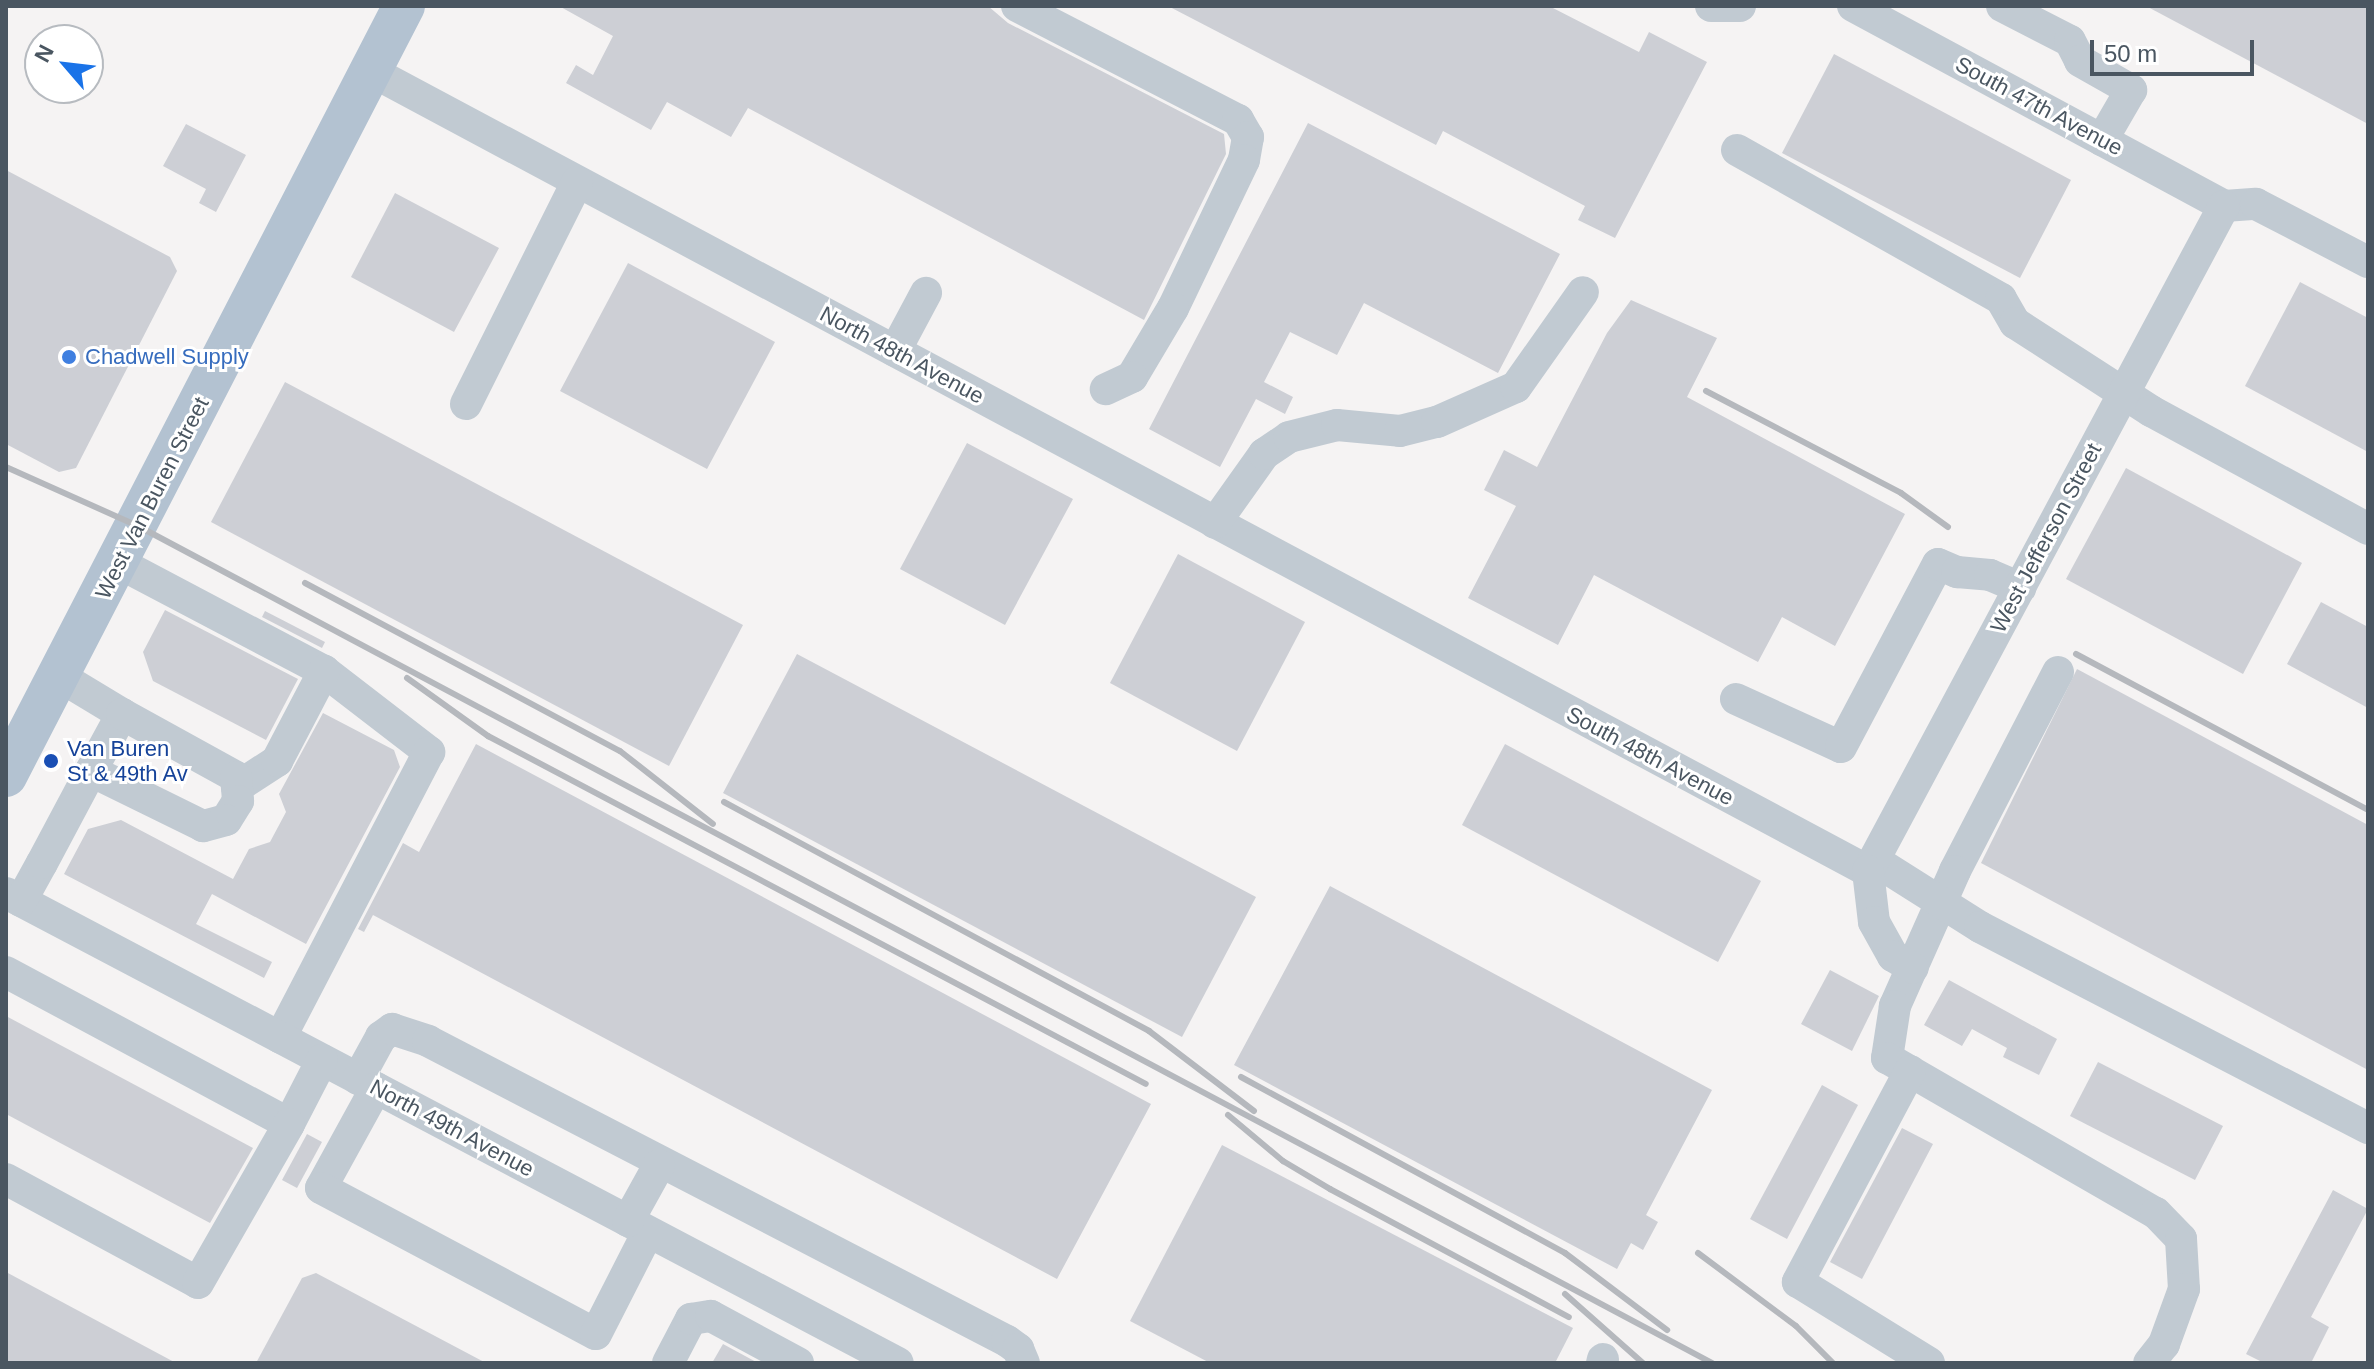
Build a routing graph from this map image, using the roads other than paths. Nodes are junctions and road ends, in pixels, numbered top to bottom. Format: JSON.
{"nodes":[{"id":1,"x":404,"y":6,"type":"edge"},
{"id":2,"x":1017,"y":6,"type":"edge"},
{"id":3,"x":1711,"y":6,"type":"edge"},
{"id":4,"x":1740,"y":6,"type":"edge"},
{"id":5,"x":1853,"y":6,"type":"edge"},
{"id":6,"x":2002,"y":6,"type":"edge"},
{"id":7,"x":371,"y":71,"type":"junction"},
{"id":8,"x":2102,"y":140,"type":"junction"},
{"id":9,"x":1737,"y":150,"type":"dead end"},
{"id":10,"x":577,"y":182,"type":"junction"},
{"id":11,"x":2224,"y":206,"type":"junction"},
{"id":12,"x":2368,"y":262,"type":"edge"},
{"id":13,"x":1583,"y":292,"type":"dead end"},
{"id":14,"x":926,"y":293,"type":"dead end"},
{"id":15,"x":895,"y":351,"type":"junction"},
{"id":16,"x":1106,"y":389,"type":"dead end"},
{"id":17,"x":2122,"y":393,"type":"junction"},
{"id":18,"x":466,"y":404,"type":"dead end"},
{"id":19,"x":1215,"y":523,"type":"junction"},
{"id":20,"x":2368,"y":529,"type":"edge"},
{"id":21,"x":119,"y":563,"type":"junction"},
{"id":22,"x":2020,"y":588,"type":"junction"},
{"id":23,"x":1433,"y":640,"type":"joint"},
{"id":24,"x":324,"y":671,"type":"junction"},
{"id":25,"x":2058,"y":672,"type":"dead end"},
{"id":26,"x":59,"y":676,"type":"junction"},
{"id":27,"x":1736,"y":699,"type":"dead end"},
{"id":28,"x":122,"y":714,"type":"junction"},
{"id":29,"x":91,"y":771,"type":"junction"},
{"id":30,"x":6,"y":776,"type":"edge"},
{"id":31,"x":237,"y":787,"type":"junction"},
{"id":32,"x":1871,"y":866,"type":"junction"},
{"id":33,"x":14,"y":897,"type":"edge"},
{"id":34,"x":1943,"y":904,"type":"junction"},
{"id":35,"x":1913,"y":968,"type":"junction"},
{"id":36,"x":6,"y":972,"type":"edge"},
{"id":37,"x":280,"y":1038,"type":"junction"},
{"id":38,"x":322,"y":1060,"type":"junction"},
{"id":39,"x":1910,"y":1071,"type":"junction"},
{"id":40,"x":367,"y":1083,"type":"junction"},
{"id":41,"x":289,"y":1124,"type":"junction"},
{"id":42,"x":2368,"y":1128,"type":"edge"},
{"id":43,"x":659,"y":1165,"type":"junction"},
{"id":44,"x":6,"y":1179,"type":"edge"},
{"id":45,"x":638,"y":1226,"type":"junction"},
{"id":46,"x":717,"y":1268,"type":"junction"},
{"id":47,"x":691,"y":1319,"type":"junction"},
{"id":48,"x":668,"y":1363,"type":"edge"},
{"id":49,"x":798,"y":1363,"type":"edge"},
{"id":50,"x":898,"y":1363,"type":"edge"},
{"id":51,"x":1024,"y":1363,"type":"edge"},
{"id":52,"x":1929,"y":1363,"type":"edge"},
{"id":53,"x":2149,"y":1363,"type":"edge"}],
"edges":[{"from":1,"to":7,"type":"main road","name":"West Van Buren Street"},
{"from":2,"to":16,"type":"street"},
{"from":3,"to":4,"type":"street"},
{"from":5,"to":8,"type":"street","name":"South 47th Avenue"},
{"from":6,"to":8,"type":"street"},
{"from":7,"to":10,"type":"street","name":"North 48th Avenue"},
{"from":7,"to":21,"type":"main road","name":"West Van Buren Street"},
{"from":8,"to":11,"type":"street","name":"South 47th Avenue"},
{"from":9,"to":17,"type":"street"},
{"from":10,"to":15,"type":"street","name":"North 48th Avenue"},
{"from":10,"to":18,"type":"street"},
{"from":11,"to":12,"type":"street"},
{"from":11,"to":17,"type":"street","name":"West Jefferson Street"},
{"from":13,"to":19,"type":"street"},
{"from":14,"to":15,"type":"street"},
{"from":15,"to":19,"type":"street","name":"North 48th Avenue"},
{"from":17,"to":20,"type":"street"},
{"from":17,"to":22,"type":"street","name":"West Jefferson Street"},
{"from":19,"to":23,"type":"street","name":"North 48th Avenue"},
{"from":21,"to":24,"type":"street"},
{"from":21,"to":26,"type":"main road","name":"West Van Buren Street"},
{"from":22,"to":27,"type":"street"},
{"from":22,"to":32,"type":"street","name":"West Jefferson Street"},
{"from":23,"to":32,"type":"street","name":"South 48th Avenue"},
{"from":24,"to":31,"type":"street"},
{"from":24,"to":37,"type":"street"},
{"from":25,"to":34,"type":"street"},
{"from":26,"to":28,"type":"street"},
{"from":26,"to":30,"type":"main road","name":"West Van Buren Street"},
{"from":28,"to":29,"type":"street"},
{"from":28,"to":31,"type":"street"},
{"from":29,"to":31,"type":"street"},
{"from":29,"to":33,"type":"street"},
{"from":32,"to":34,"type":"street","name":"South 48th Avenue"},
{"from":32,"to":35,"type":"street"},
{"from":33,"to":37,"type":"street","name":"North 49th Avenue"},
{"from":34,"to":35,"type":"street"},
{"from":34,"to":42,"type":"street","name":"South 48th Avenue"},
{"from":35,"to":39,"type":"street"},
{"from":36,"to":41,"type":"street"},
{"from":37,"to":38,"type":"street","name":"North 49th Avenue"},
{"from":38,"to":40,"type":"street","name":"North 49th Avenue"},
{"from":38,"to":41,"type":"street"},
{"from":39,"to":52,"type":"street"},
{"from":39,"to":53,"type":"street"},
{"from":40,"to":43,"type":"street"},
{"from":40,"to":45,"type":"street","name":"North 49th Avenue"},
{"from":40,"to":45,"type":"street"},
{"from":41,"to":44,"type":"street"},
{"from":43,"to":45,"type":"street"},
{"from":43,"to":51,"type":"street"},
{"from":45,"to":46,"type":"street","name":"North 49th Avenue"},
{"from":46,"to":47,"type":"street"},
{"from":46,"to":50,"type":"street","name":"North 49th Avenue"},
{"from":47,"to":48,"type":"street"},
{"from":47,"to":49,"type":"street"}]}
